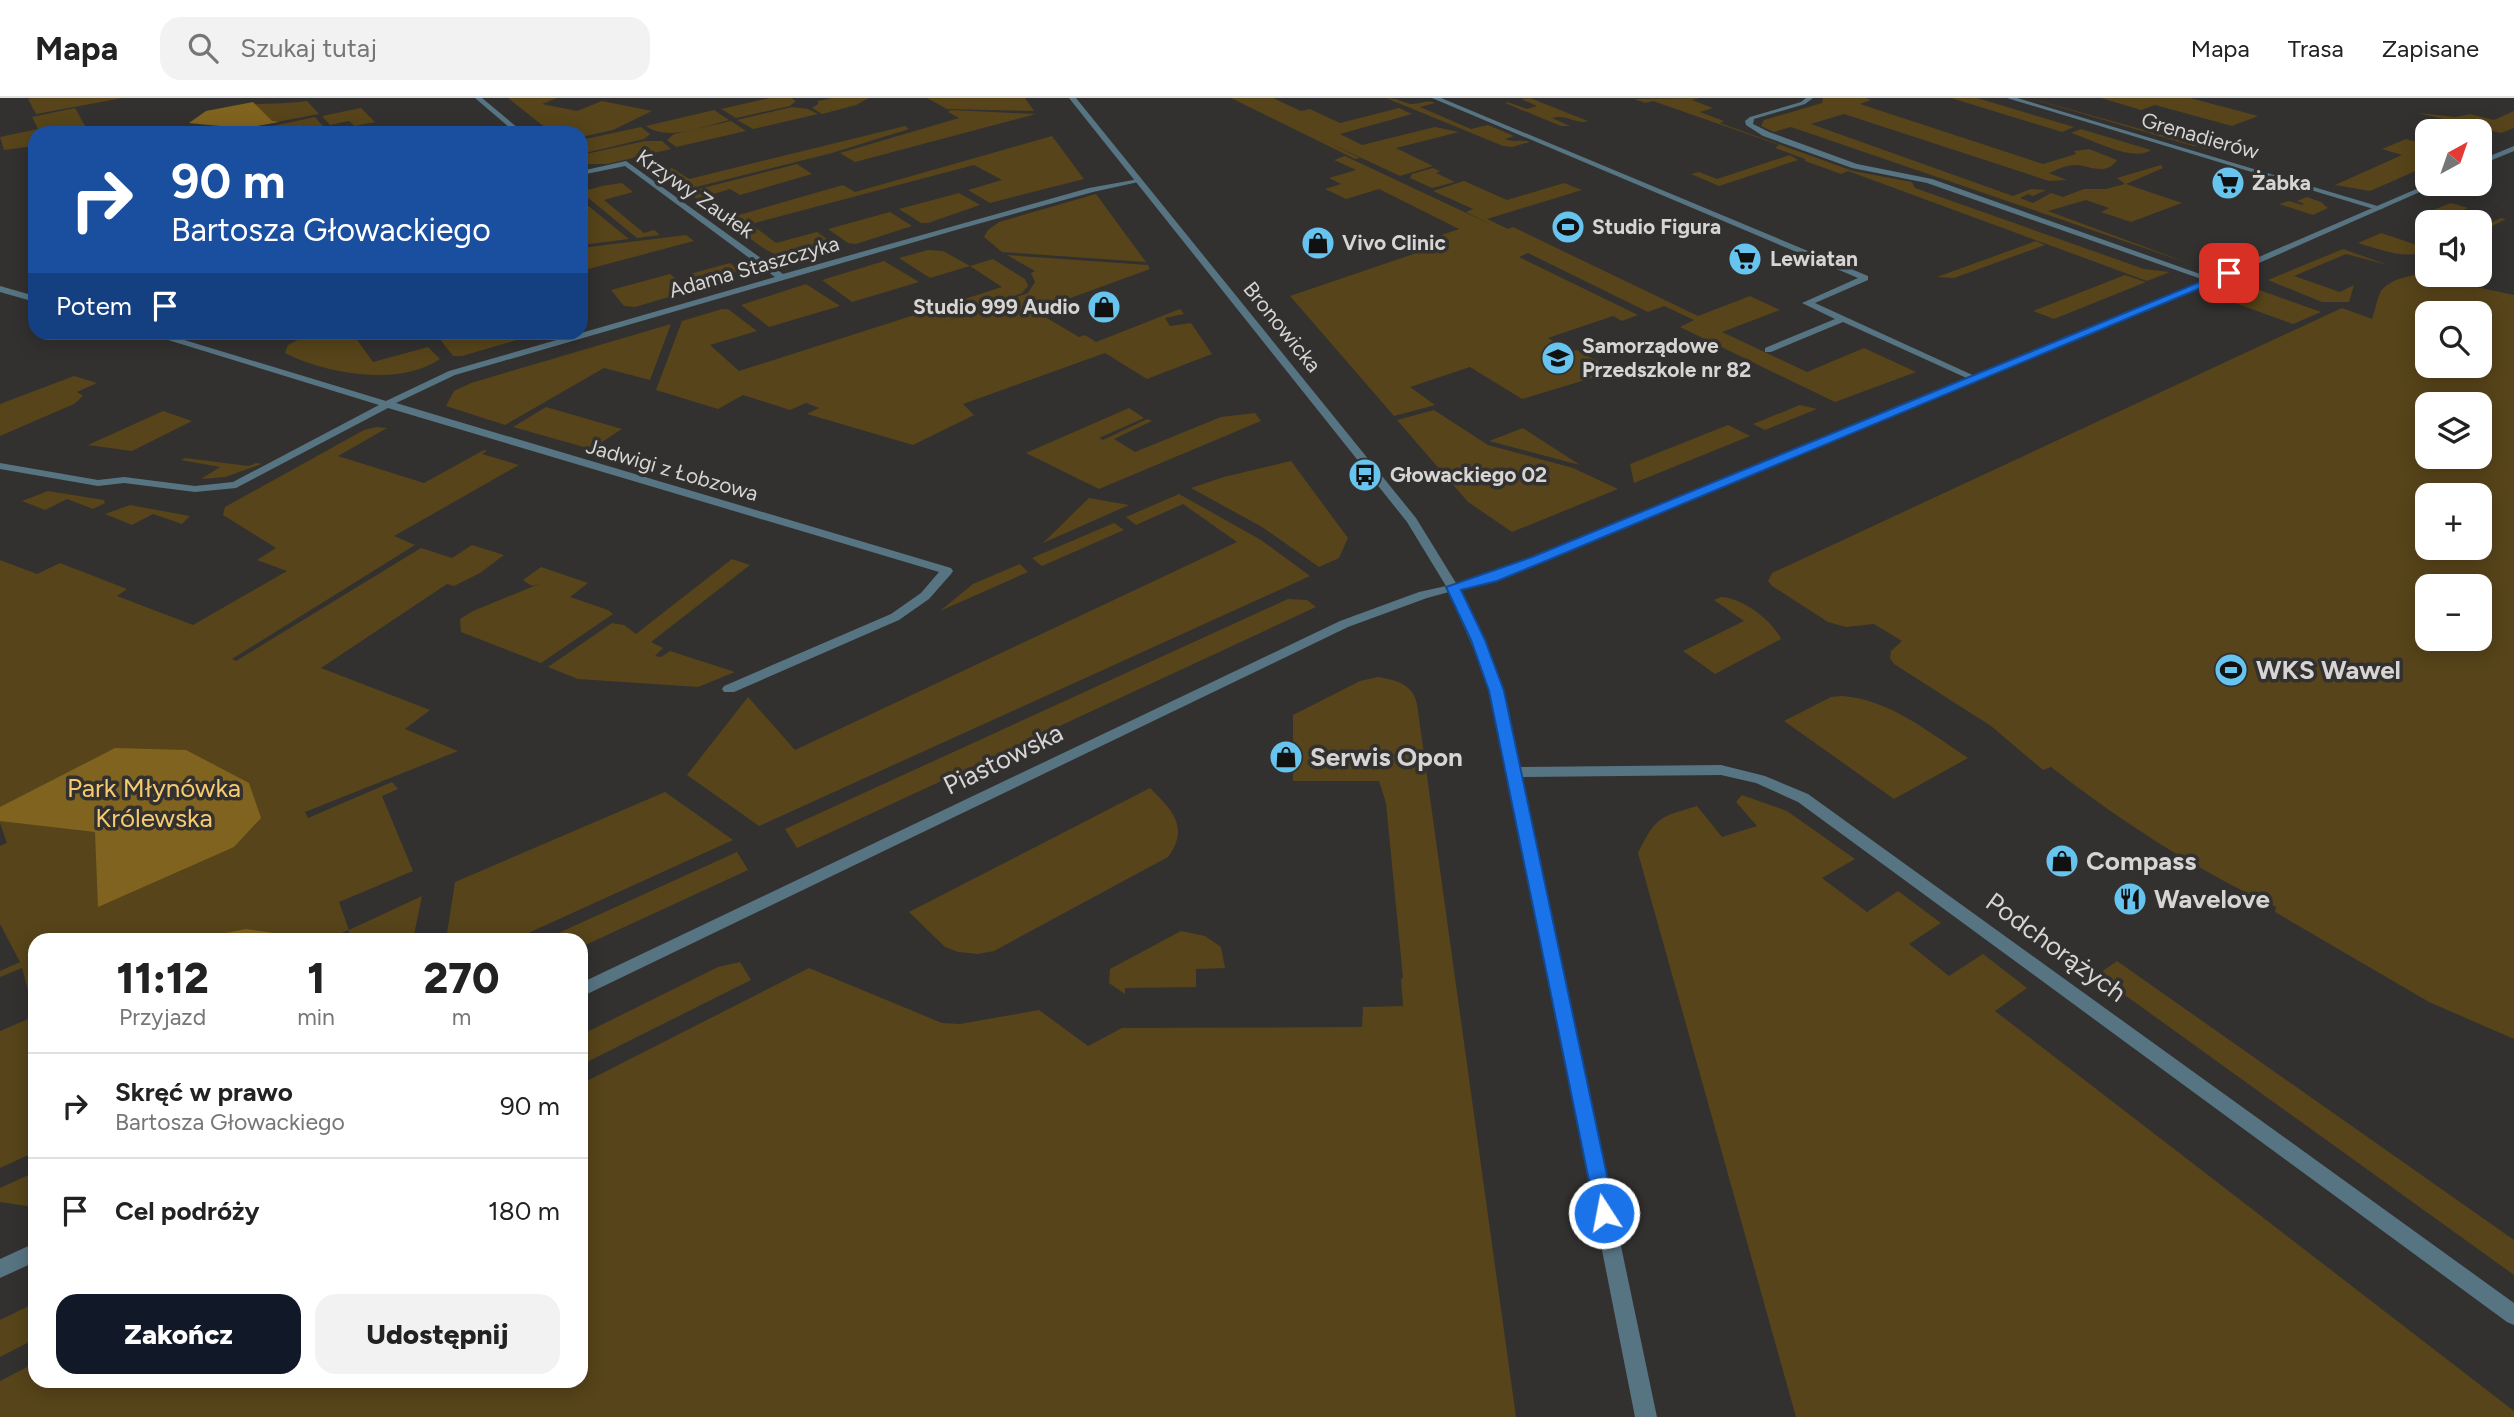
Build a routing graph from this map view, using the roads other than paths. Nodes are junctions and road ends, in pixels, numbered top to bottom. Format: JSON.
{"nodes":[{"id":1,"x":478,"y":98,"type":"edge"},
{"id":2,"x":1072,"y":98,"type":"edge"},
{"id":3,"x":1434,"y":98,"type":"edge"},
{"id":4,"x":1810,"y":98,"type":"edge"},
{"id":5,"x":2010,"y":98,"type":"edge"},
{"id":6,"x":512,"y":126,"type":"edge"},
{"id":7,"x":2514,"y":148,"type":"edge"},
{"id":8,"x":2492,"y":158,"type":"edge"},
{"id":9,"x":588,"y":171,"type":"edge"},
{"id":10,"x":1139,"y":181,"type":"junction"},
{"id":11,"x":2415,"y":192,"type":"edge"},
{"id":12,"x":2380,"y":208,"type":"junction"},
{"id":13,"x":781,"y":277,"type":"junction"},
{"id":14,"x":2213,"y":280,"type":"junction"},
{"id":15,"x":0,"y":289,"type":"edge"},
{"id":16,"x":28,"y":297,"type":"edge"},
{"id":17,"x":1843,"y":319,"type":"junction"},
{"id":18,"x":588,"y":333,"type":"edge"},
{"id":19,"x":172,"y":340,"type":"edge"},
{"id":20,"x":565,"y":340,"type":"edge"},
{"id":21,"x":1768,"y":350,"type":"dead end"},
{"id":22,"x":1974,"y":378,"type":"junction"},
{"id":23,"x":385,"y":405,"type":"junction"},
{"id":24,"x":0,"y":466,"type":"edge"},
{"id":25,"x":1453,"y":587,"type":"junction"},
{"id":26,"x":729,"y":690,"type":"dead end"},
{"id":27,"x":1514,"y":772,"type":"junction"},
{"id":28,"x":588,"y":987,"type":"edge"},
{"id":29,"x":28,"y":1255,"type":"edge"},
{"id":30,"x":0,"y":1269,"type":"edge"},
{"id":31,"x":2514,"y":1315,"type":"edge"},
{"id":32,"x":1646,"y":1417,"type":"edge"}],
"edges":[{"from":1,"to":6,"type":"street"},
{"from":2,"to":10,"type":"street","name":"Bronowicka"},
{"from":3,"to":17,"type":"street"},
{"from":4,"to":14,"type":"street"},
{"from":5,"to":12,"type":"street","name":"Grenadierów"},
{"from":7,"to":8,"type":"street"},
{"from":9,"to":13,"type":"street","name":"Krzywy Zaułek"},
{"from":10,"to":13,"type":"street","name":"Adama Staszczyka"},
{"from":10,"to":25,"type":"street","name":"Bronowicka"},
{"from":11,"to":12,"type":"street","name":"Piastowska"},
{"from":12,"to":14,"type":"street","name":"Piastowska"},
{"from":13,"to":18,"type":"street","name":"Adama Staszczyka"},
{"from":14,"to":22,"type":"street","name":"Piastowska"},
{"from":15,"to":16,"type":"street"},
{"from":17,"to":21,"type":"street"},
{"from":17,"to":22,"type":"street"},
{"from":19,"to":23,"type":"street","name":"Jadwigi z Łobzowa"},
{"from":20,"to":23,"type":"street","name":"Adama Staszczyka"},
{"from":22,"to":25,"type":"street","name":"Piastowska"},
{"from":23,"to":24,"type":"street","name":"Adama Staszczyka"},
{"from":23,"to":26,"type":"street","name":"Jadwigi z Łobzowa"},
{"from":25,"to":27,"type":"street"},
{"from":25,"to":28,"type":"street","name":"Piastowska"},
{"from":27,"to":31,"type":"street","name":"Podchorążych"},
{"from":27,"to":32,"type":"street"},
{"from":29,"to":30,"type":"street"}]}
